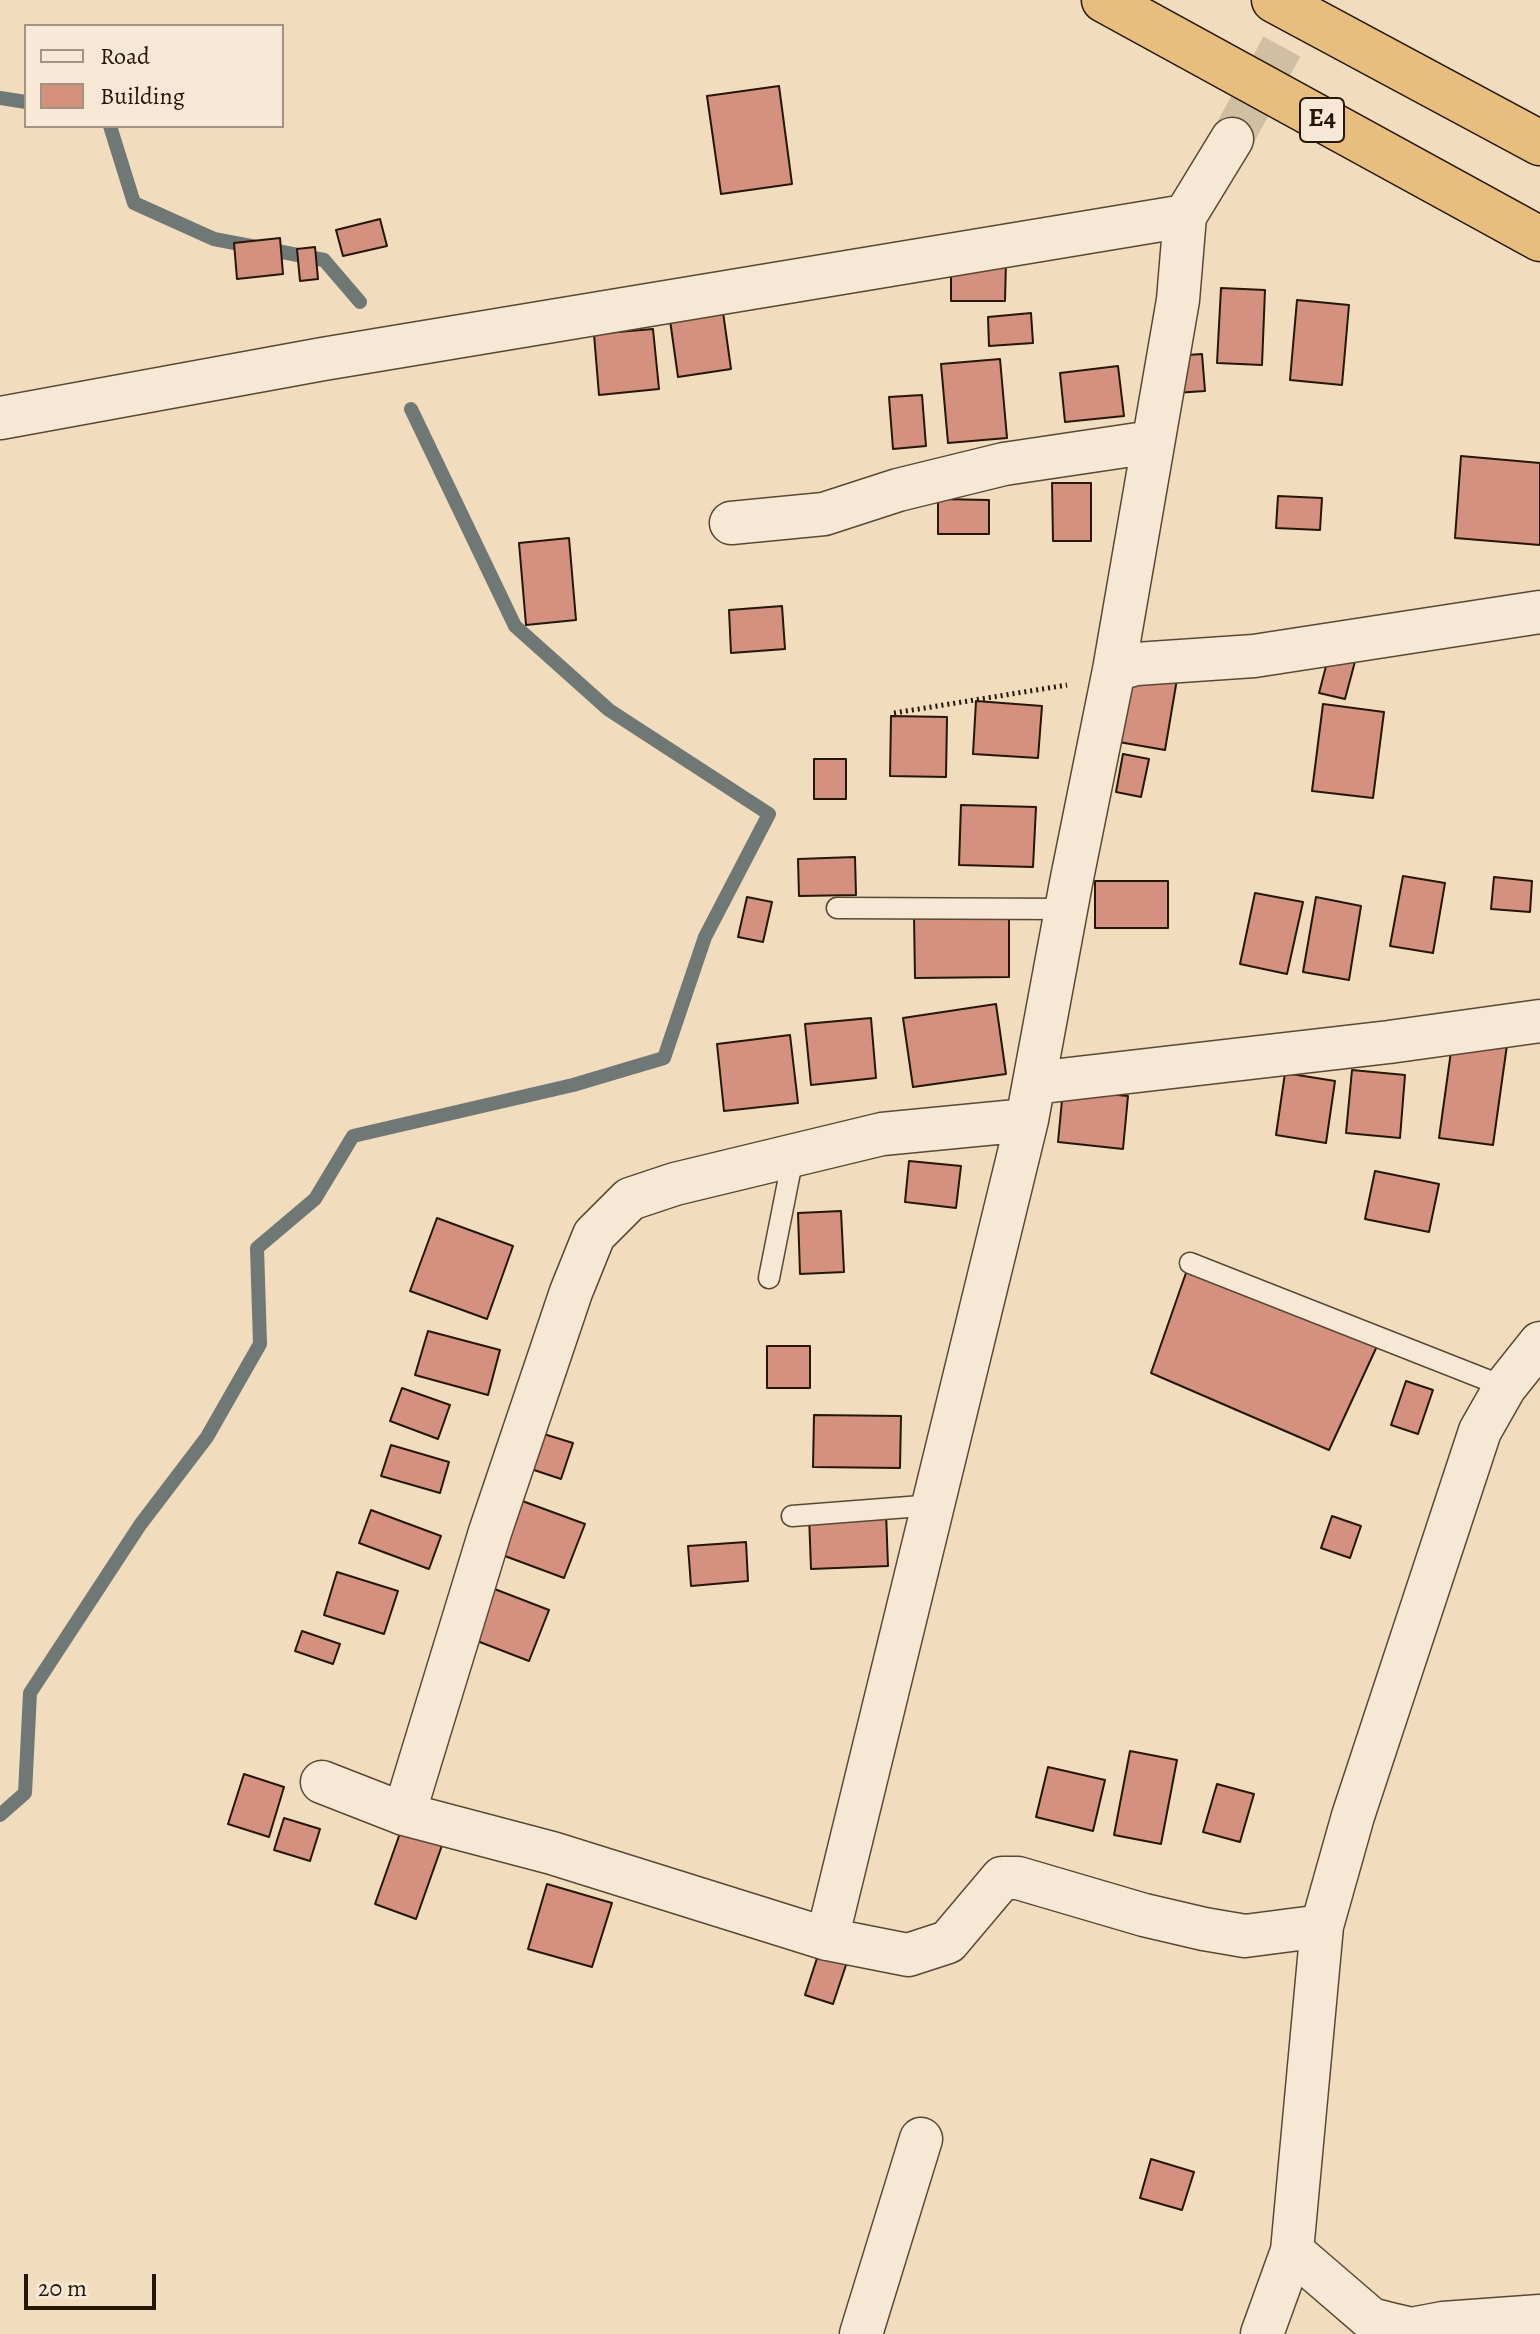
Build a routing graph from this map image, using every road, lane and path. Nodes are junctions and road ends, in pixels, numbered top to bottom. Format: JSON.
{"nodes":[{"id":1,"x":1104,"y":0,"type":"edge"},
{"id":2,"x":1274,"y":0,"type":"edge"},
{"id":3,"x":1232,"y":139,"type":"tunnel mouth"},
{"id":4,"x":1540,"y":143,"type":"edge"},
{"id":5,"x":1185,"y":216,"type":"junction"},
{"id":6,"x":1540,"y":239,"type":"edge"},
{"id":7,"x":0,"y":418,"type":"edge"},
{"id":8,"x":1152,"y":442,"type":"junction"},
{"id":9,"x":731,"y":523,"type":"dead end"},
{"id":10,"x":1540,"y":612,"type":"edge"},
{"id":11,"x":1113,"y":675,"type":"junction"},
{"id":12,"x":894,"y":713,"type":"dead end"},
{"id":13,"x":837,"y":908,"type":"dead end"},
{"id":14,"x":1066,"y":909,"type":"junction"},
{"id":15,"x":1540,"y":1021,"type":"edge"},
{"id":16,"x":1030,"y":1102,"type":"junction"},
{"id":17,"x":793,"y":1157,"type":"junction"},
{"id":18,"x":1190,"y":1263,"type":"dead end"},
{"id":19,"x":769,"y":1278,"type":"dead end"},
{"id":20,"x":1540,"y":1343,"type":"edge"},
{"id":21,"x":1505,"y":1387,"type":"junction"},
{"id":22,"x":934,"y":1505,"type":"junction"},
{"id":23,"x":792,"y":1516,"type":"dead end"},
{"id":24,"x":322,"y":1782,"type":"dead end"},
{"id":25,"x":404,"y":1814,"type":"junction"},
{"id":26,"x":1322,"y":1926,"type":"junction"},
{"id":27,"x":827,"y":1939,"type":"junction"},
{"id":28,"x":921,"y":2139,"type":"dead end"},
{"id":29,"x":1292,"y":2251,"type":"junction"},
{"id":30,"x":1540,"y":2316,"type":"edge"},
{"id":31,"x":1394,"y":2330,"type":"edge"},
{"id":32,"x":861,"y":2334,"type":"edge"},
{"id":33,"x":1262,"y":2334,"type":"edge"}],
"edges":[{"from":1,"to":6,"type":"highway","number":"E4"},
{"from":2,"to":4,"type":"highway"},
{"from":3,"to":5,"type":"street"},
{"from":5,"to":7,"type":"street"},
{"from":5,"to":8,"type":"street"},
{"from":8,"to":9,"type":"street"},
{"from":8,"to":11,"type":"street"},
{"from":10,"to":11,"type":"street"},
{"from":11,"to":12,"type":"path"},
{"from":11,"to":14,"type":"street"},
{"from":13,"to":14,"type":"lane"},
{"from":14,"to":16,"type":"street"},
{"from":15,"to":16,"type":"street"},
{"from":16,"to":17,"type":"street"},
{"from":16,"to":22,"type":"street"},
{"from":17,"to":19,"type":"lane"},
{"from":17,"to":25,"type":"street"},
{"from":18,"to":21,"type":"lane"},
{"from":20,"to":21,"type":"street"},
{"from":21,"to":26,"type":"street"},
{"from":22,"to":23,"type":"lane"},
{"from":22,"to":27,"type":"street"},
{"from":24,"to":25,"type":"street"},
{"from":25,"to":27,"type":"street"},
{"from":26,"to":27,"type":"street"},
{"from":26,"to":29,"type":"street"},
{"from":28,"to":32,"type":"street"},
{"from":29,"to":31,"type":"street"},
{"from":29,"to":33,"type":"street"},
{"from":30,"to":31,"type":"street"}]}
